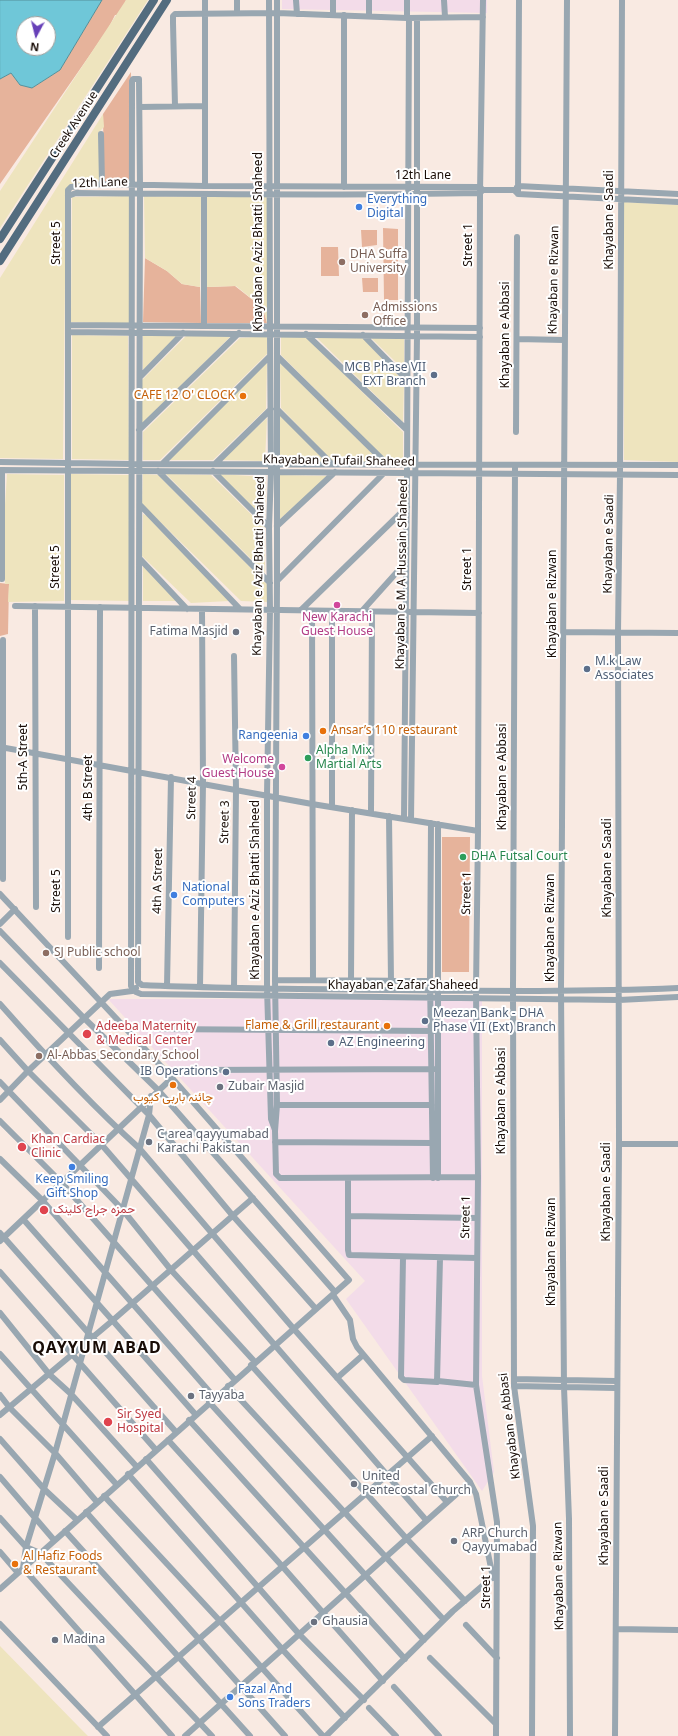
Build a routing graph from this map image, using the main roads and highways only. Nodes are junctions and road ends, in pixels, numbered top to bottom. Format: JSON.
{"nodes":[{"id":1,"x":154,"y":0,"type":"edge"},
{"id":2,"x":167,"y":0,"type":"edge"},
{"id":3,"x":0,"y":239,"type":"edge"},
{"id":4,"x":0,"y":261,"type":"edge"}],
"edges":[{"from":1,"to":3,"type":"main road","name":"Creek Avenue"},
{"from":2,"to":4,"type":"main road","name":"Creek Avenue"}]}
